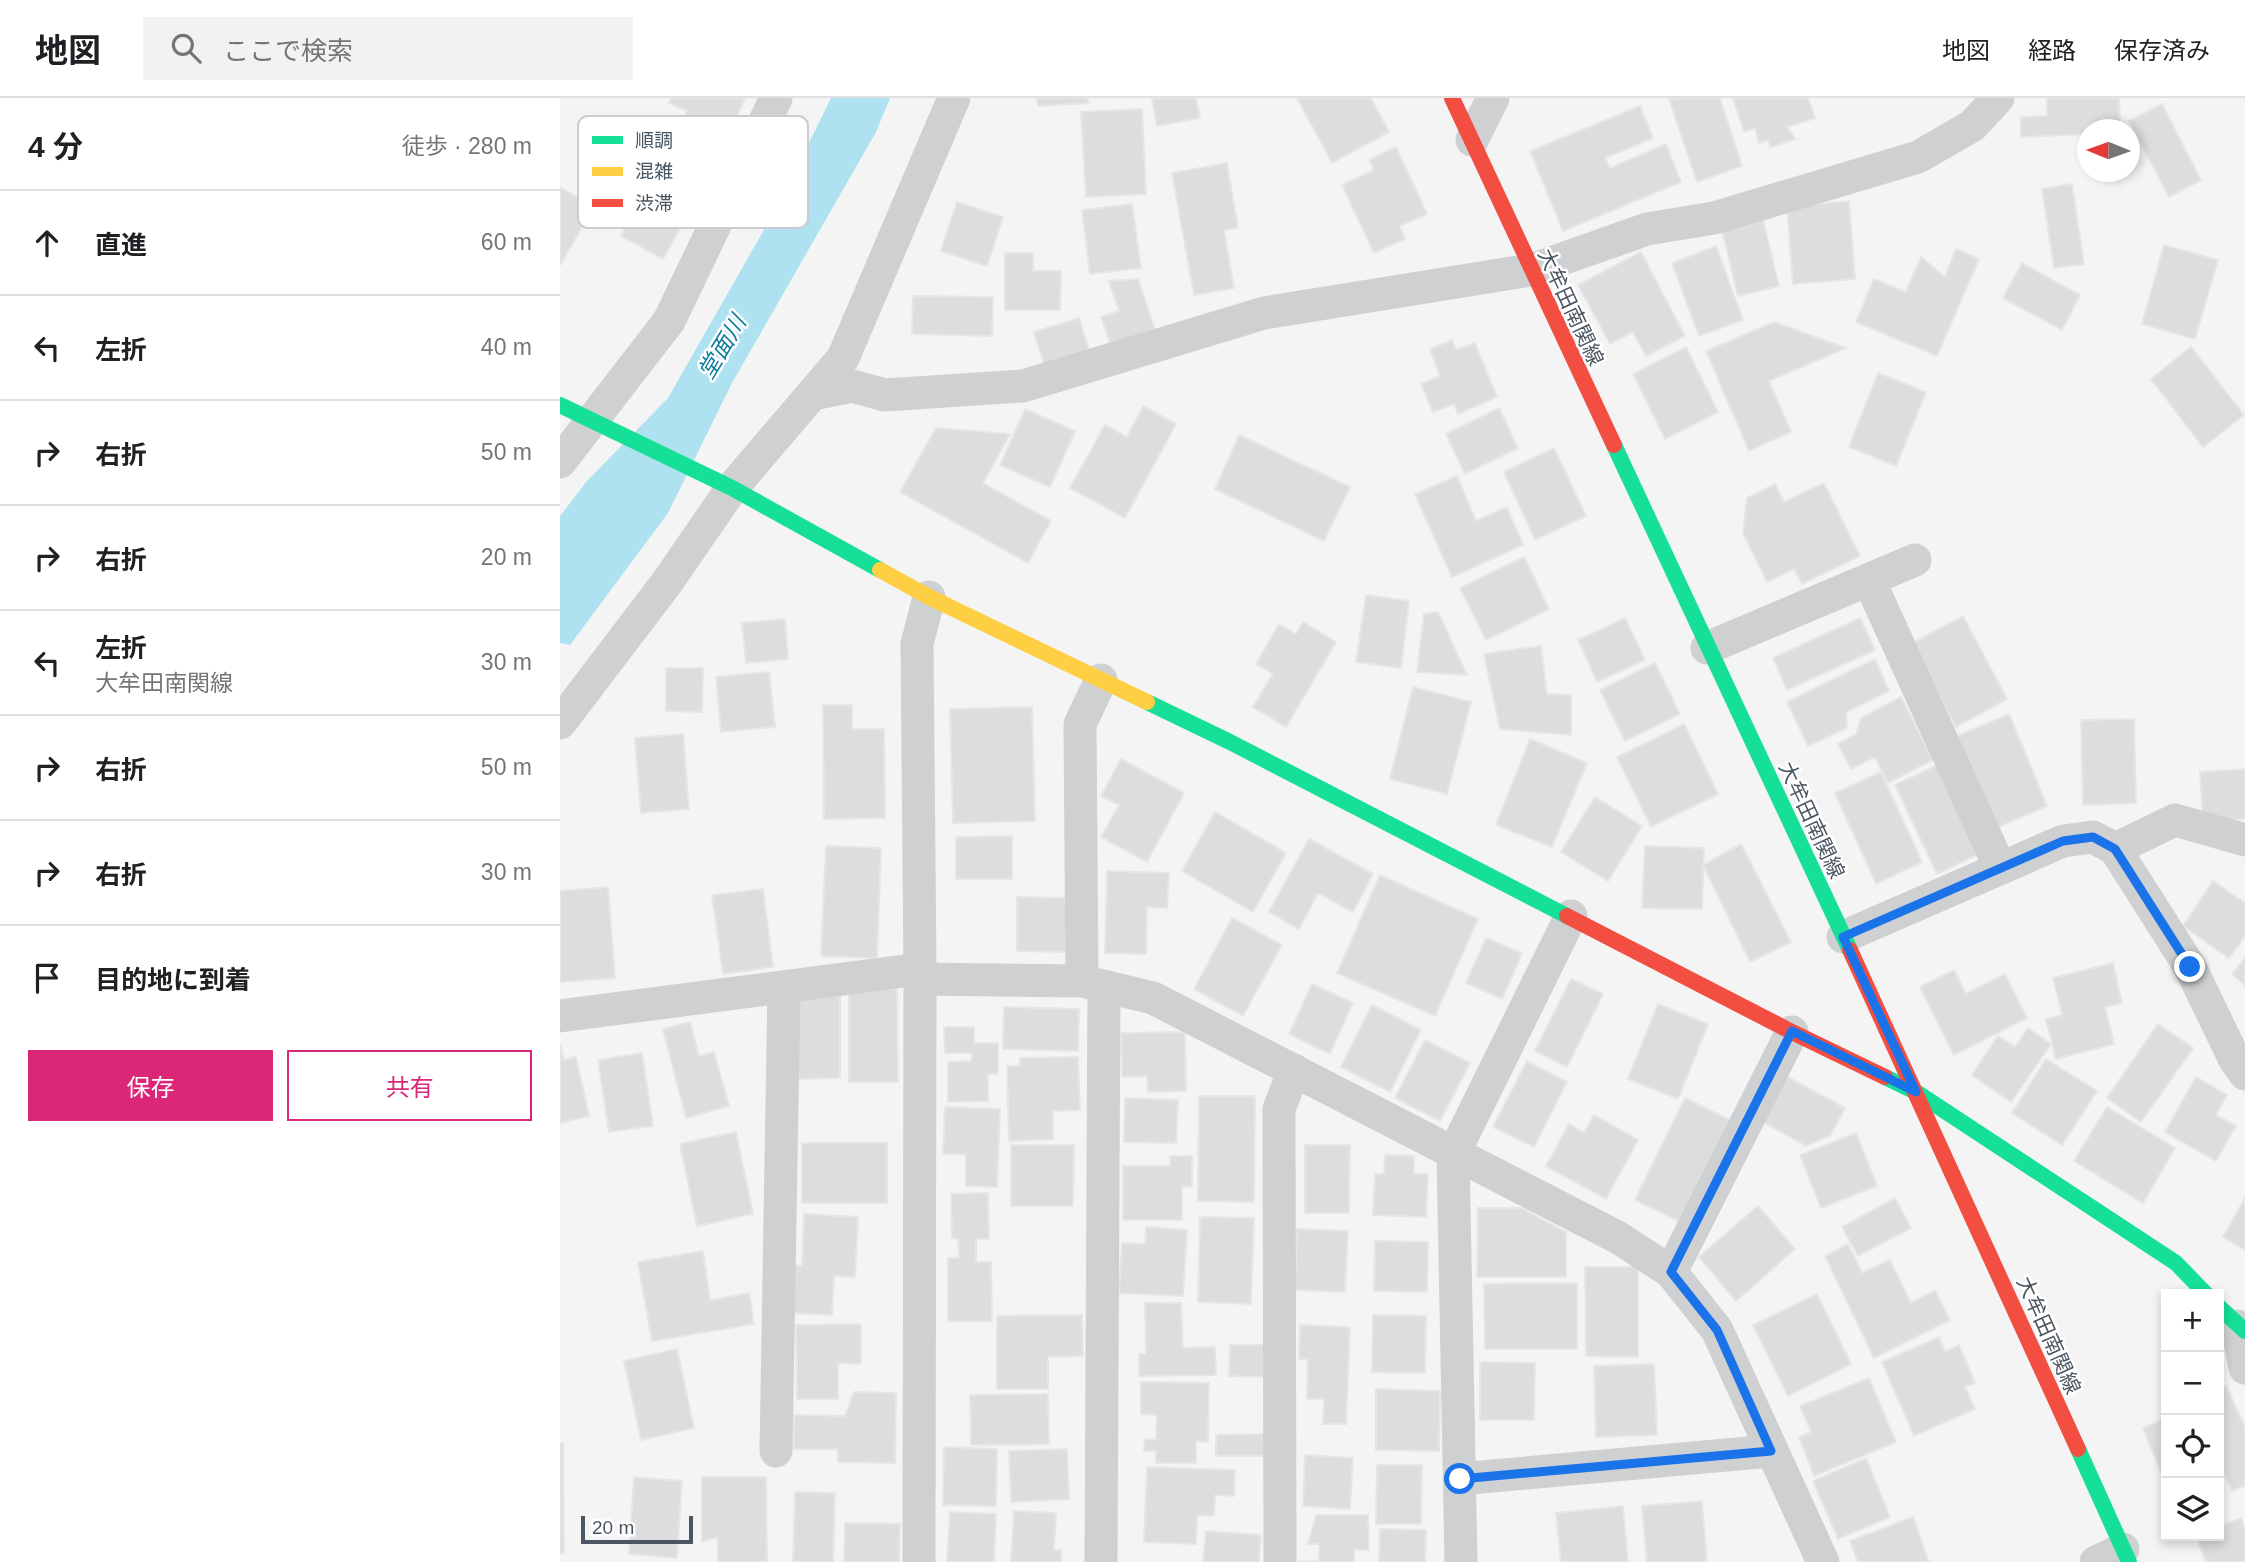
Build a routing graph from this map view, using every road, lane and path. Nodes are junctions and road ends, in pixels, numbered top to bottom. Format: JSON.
{"nodes":[{"id":1,"x":776,"y":98,"type":"edge"},
{"id":2,"x":954,"y":98,"type":"edge"},
{"id":3,"x":1452,"y":98,"type":"edge"},
{"id":4,"x":1493,"y":98,"type":"edge"},
{"id":5,"x":1998,"y":98,"type":"edge"},
{"id":6,"x":1965,"y":112,"type":"edge"},
{"id":7,"x":767,"y":116,"type":"edge"},
{"id":8,"x":1472,"y":140,"type":"junction"},
{"id":9,"x":714,"y":228,"type":"edge"},
{"id":10,"x":1531,"y":270,"type":"junction"},
{"id":11,"x":813,"y":394,"type":"junction"},
{"id":12,"x":560,"y":405,"type":"edge"},
{"id":13,"x":592,"y":422,"type":"junction"},
{"id":14,"x":560,"y":462,"type":"edge"},
{"id":15,"x":732,"y":488,"type":"junction"},
{"id":16,"x":1915,"y":560,"type":"dead end"},
{"id":17,"x":1869,"y":580,"type":"junction"},
{"id":18,"x":929,"y":597,"type":"junction"},
{"id":19,"x":1707,"y":648,"type":"junction"},
{"id":20,"x":1101,"y":680,"type":"junction"},
{"id":21,"x":560,"y":723,"type":"edge"},
{"id":22,"x":2245,"y":839,"type":"edge"},
{"id":23,"x":2115,"y":849,"type":"junction"},
{"id":24,"x":2000,"y":868,"type":"junction"},
{"id":25,"x":1571,"y":916,"type":"junction"},
{"id":26,"x":1843,"y":937,"type":"junction"},
{"id":27,"x":920,"y":974,"type":"junction"},
{"id":28,"x":1093,"y":983,"type":"junction"},
{"id":29,"x":784,"y":987,"type":"junction"},
{"id":30,"x":560,"y":1016,"type":"edge"},
{"id":31,"x":1792,"y":1031,"type":"junction"},
{"id":32,"x":1294,"y":1070,"type":"junction"},
{"id":33,"x":2245,"y":1074,"type":"edge"},
{"id":34,"x":1916,"y":1092,"type":"junction"},
{"id":35,"x":1453,"y":1155,"type":"junction"},
{"id":36,"x":1671,"y":1272,"type":"junction"},
{"id":37,"x":2201,"y":1289,"type":"edge"},
{"id":38,"x":2234,"y":1321,"type":"edge"},
{"id":39,"x":2245,"y":1368,"type":"edge"},
{"id":40,"x":776,"y":1451,"type":"dead end"},
{"id":41,"x":1771,"y":1451,"type":"junction"},
{"id":42,"x":1460,"y":1479,"type":"junction"},
{"id":43,"x":2116,"y":1558,"type":"edge"},
{"id":44,"x":919,"y":1562,"type":"edge"},
{"id":45,"x":1101,"y":1562,"type":"edge"},
{"id":46,"x":1280,"y":1562,"type":"edge"},
{"id":47,"x":1461,"y":1562,"type":"edge"},
{"id":48,"x":1823,"y":1562,"type":"edge"}],
"edges":[{"from":1,"to":7,"type":"street"},
{"from":2,"to":11,"type":"street"},
{"from":3,"to":8,"type":"street","name":"大牟田南関線"},
{"from":4,"to":8,"type":"street"},
{"from":5,"to":6,"type":"street"},
{"from":6,"to":10,"type":"street"},
{"from":8,"to":10,"type":"street","name":"大牟田南関線"},
{"from":9,"to":13,"type":"street"},
{"from":10,"to":11,"type":"street"},
{"from":10,"to":19,"type":"street","name":"大牟田南関線"},
{"from":11,"to":15,"type":"street"},
{"from":12,"to":13,"type":"street"},
{"from":13,"to":14,"type":"street"},
{"from":13,"to":15,"type":"street"},
{"from":15,"to":18,"type":"street"},
{"from":15,"to":21,"type":"street"},
{"from":16,"to":17,"type":"street"},
{"from":17,"to":19,"type":"street"},
{"from":17,"to":24,"type":"street"},
{"from":18,"to":20,"type":"street"},
{"from":18,"to":27,"type":"street"},
{"from":19,"to":26,"type":"street","name":"大牟田南関線"},
{"from":20,"to":25,"type":"street"},
{"from":20,"to":28,"type":"street"},
{"from":22,"to":23,"type":"street"},
{"from":23,"to":24,"type":"street"},
{"from":23,"to":33,"type":"street"},
{"from":24,"to":26,"type":"street"},
{"from":25,"to":31,"type":"street"},
{"from":25,"to":35,"type":"street"},
{"from":26,"to":34,"type":"street","name":"大牟田南関線"},
{"from":27,"to":28,"type":"street"},
{"from":27,"to":29,"type":"street"},
{"from":27,"to":44,"type":"street"},
{"from":28,"to":32,"type":"street"},
{"from":28,"to":45,"type":"street"},
{"from":29,"to":30,"type":"street"},
{"from":29,"to":40,"type":"street"},
{"from":31,"to":34,"type":"street"},
{"from":31,"to":36,"type":"street"},
{"from":32,"to":35,"type":"street"},
{"from":32,"to":46,"type":"street"},
{"from":34,"to":37,"type":"street"},
{"from":34,"to":43,"type":"street","name":"大牟田南関線"},
{"from":35,"to":36,"type":"street"},
{"from":35,"to":42,"type":"street"},
{"from":36,"to":41,"type":"street"},
{"from":38,"to":39,"type":"street"},
{"from":41,"to":42,"type":"street"},
{"from":41,"to":48,"type":"street"},
{"from":42,"to":47,"type":"street"}]}
